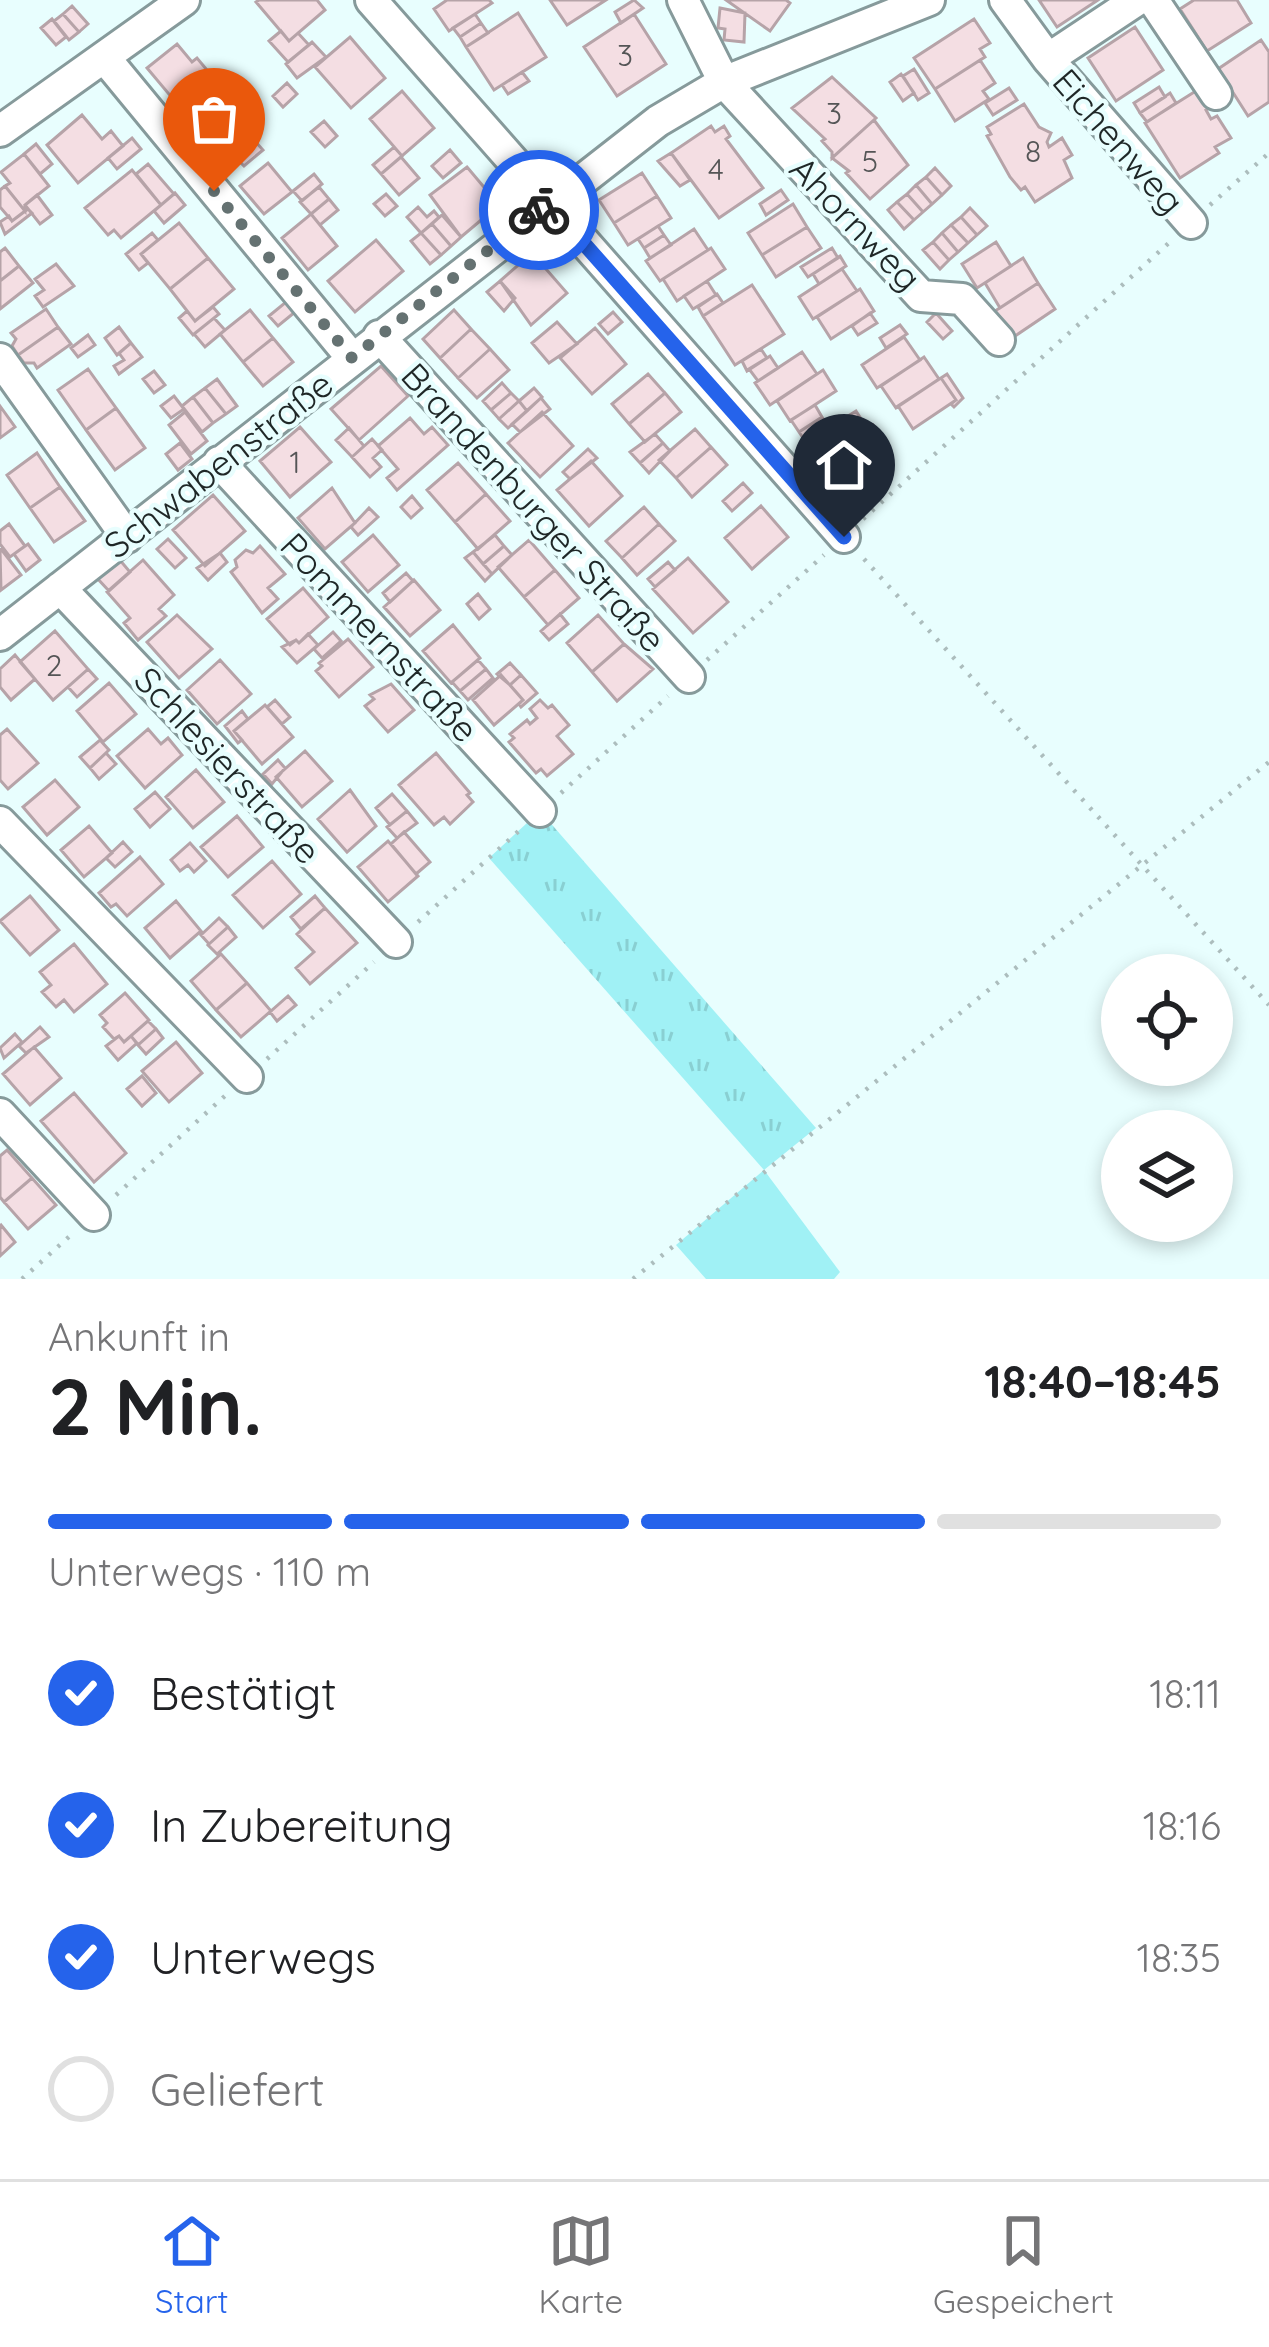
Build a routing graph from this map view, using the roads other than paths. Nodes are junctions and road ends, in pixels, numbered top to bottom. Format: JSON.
{"nodes":[{"id":1,"x":184,"y":0,"type":"edge"},
{"id":2,"x":371,"y":0,"type":"edge"},
{"id":3,"x":683,"y":0,"type":"edge"},
{"id":4,"x":929,"y":0,"type":"edge"},
{"id":5,"x":1005,"y":0,"type":"edge"},
{"id":6,"x":1137,"y":0,"type":"edge"},
{"id":7,"x":1153,"y":0,"type":"edge"},
{"id":8,"x":104,"y":58,"type":"junction"},
{"id":9,"x":1048,"y":58,"type":"junction"},
{"id":10,"x":724,"y":82,"type":"junction"},
{"id":11,"x":1216,"y":94,"type":"dead end"},
{"id":12,"x":0,"y":131,"type":"edge"},
{"id":13,"x":548,"y":203,"type":"junction"},
{"id":14,"x":1191,"y":223,"type":"road end"},
{"id":15,"x":379,"y":336,"type":"junction"},
{"id":16,"x":999,"y":340,"type":"dead end"},
{"id":17,"x":352,"y":358,"type":"junction"},
{"id":18,"x":0,"y":359,"type":"edge"},
{"id":19,"x":219,"y":462,"type":"junction"},
{"id":20,"x":127,"y":537,"type":"junction"},
{"id":21,"x":844,"y":537,"type":"road end"},
{"id":22,"x":60,"y":588,"type":"junction"},
{"id":23,"x":0,"y":635,"type":"edge"},
{"id":24,"x":688,"y":677,"type":"road end"},
{"id":25,"x":541,"y":811,"type":"road end"},
{"id":26,"x":0,"y":822,"type":"edge"},
{"id":27,"x":396,"y":942,"type":"road end"},
{"id":28,"x":247,"y":1077,"type":"road end"},
{"id":29,"x":0,"y":1114,"type":"edge"},
{"id":30,"x":94,"y":1215,"type":"road end"}],
"edges":[{"from":1,"to":8,"type":"street"},
{"from":2,"to":13,"type":"street"},
{"from":3,"to":10,"type":"street","name":"Ahornweg"},
{"from":4,"to":10,"type":"street","name":"Schwabenstraße"},
{"from":5,"to":9,"type":"street","name":"Eichenweg"},
{"from":6,"to":9,"type":"street","name":"Eichenweg"},
{"from":7,"to":11,"type":"street"},
{"from":8,"to":12,"type":"street"},
{"from":8,"to":17,"type":"street"},
{"from":9,"to":14,"type":"street","name":"Eichenweg"},
{"from":10,"to":13,"type":"street","name":"Schwabenstraße"},
{"from":10,"to":16,"type":"street","name":"Ahornweg"},
{"from":13,"to":15,"type":"street","name":"Schwabenstraße"},
{"from":13,"to":21,"type":"street"},
{"from":15,"to":17,"type":"street","name":"Schwabenstraße"},
{"from":15,"to":24,"type":"street","name":"Brandenburger Straße"},
{"from":17,"to":19,"type":"street","name":"Schwabenstraße"},
{"from":18,"to":20,"type":"street"},
{"from":19,"to":20,"type":"street","name":"Schwabenstraße"},
{"from":19,"to":25,"type":"street","name":"Pommernstraße"},
{"from":20,"to":22,"type":"street","name":"Schwabenstraße"},
{"from":22,"to":23,"type":"street","name":"Schwabenstraße"},
{"from":22,"to":27,"type":"street","name":"Schlesierstraße"},
{"from":26,"to":28,"type":"street"},
{"from":29,"to":30,"type":"street"}]}
